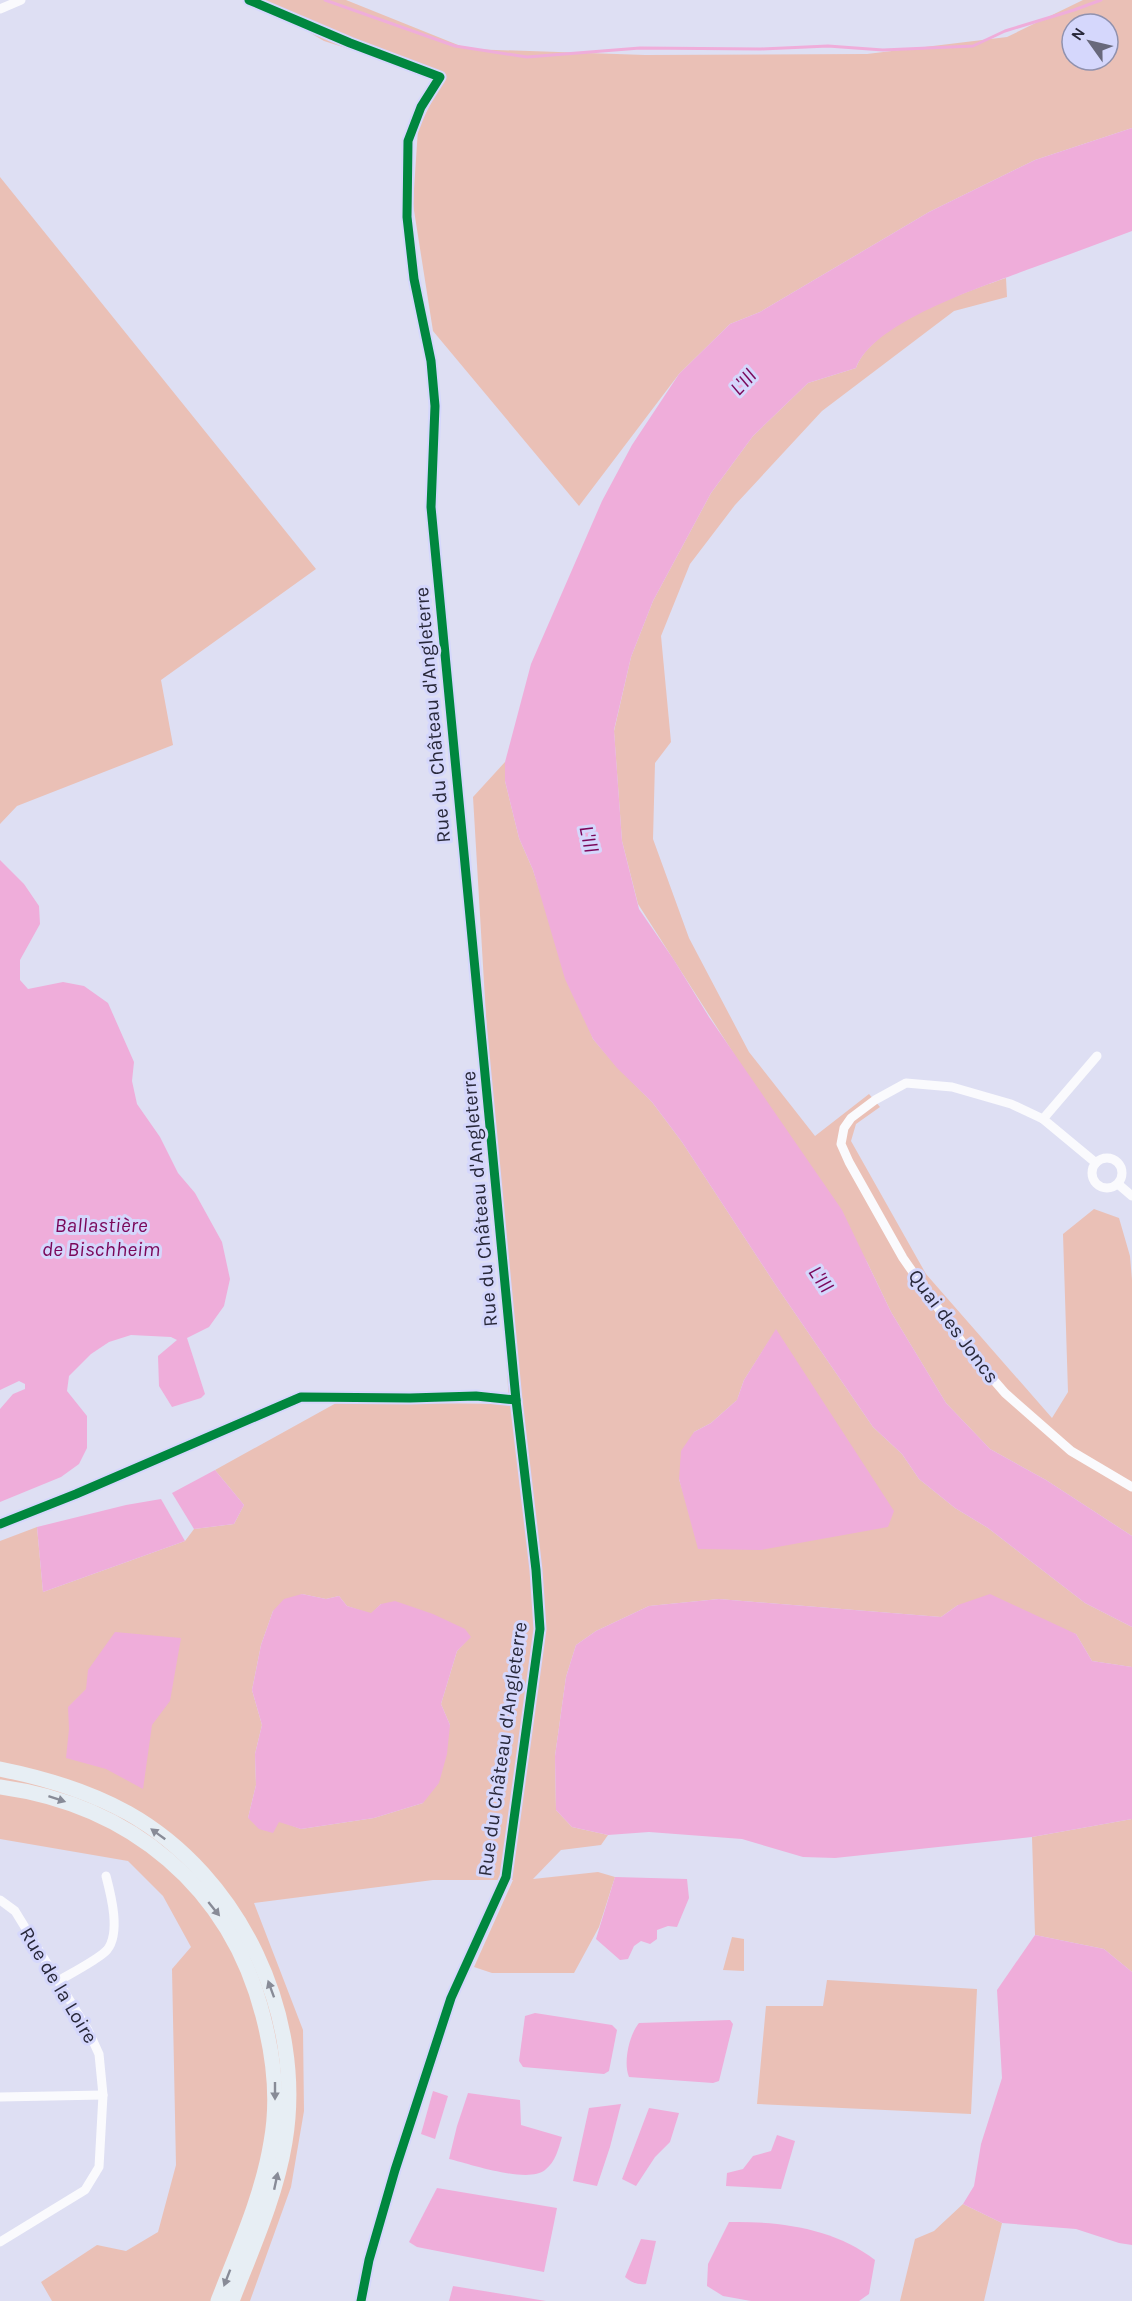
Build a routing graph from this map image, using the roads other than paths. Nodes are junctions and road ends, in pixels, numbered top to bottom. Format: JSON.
{"nodes":[{"id":1,"x":21,"y":0,"type":"edge"},
{"id":2,"x":249,"y":0,"type":"edge"},
{"id":3,"x":0,"y":9,"type":"edge"},
{"id":4,"x":1096,"y":1056,"type":"dead end"},
{"id":5,"x":1043,"y":1119,"type":"junction"},
{"id":6,"x":1096,"y":1162,"type":"junction"},
{"id":7,"x":1118,"y":1184,"type":"junction"},
{"id":8,"x":1132,"y":1196,"type":"edge"},
{"id":9,"x":1132,"y":1487,"type":"edge"},
{"id":10,"x":0,"y":1769,"type":"edge"},
{"id":11,"x":0,"y":1787,"type":"edge"},
{"id":12,"x":106,"y":1876,"type":"dead end"},
{"id":13,"x":0,"y":1900,"type":"edge"},
{"id":14,"x":58,"y":1981,"type":"junction"},
{"id":15,"x":103,"y":2095,"type":"junction"},
{"id":16,"x":0,"y":2097,"type":"edge"},
{"id":17,"x":0,"y":2242,"type":"edge"},
{"id":18,"x":218,"y":2301,"type":"edge"},
{"id":19,"x":232,"y":2301,"type":"edge"},
{"id":20,"x":361,"y":2301,"type":"edge"}],
"edges":[{"from":1,"to":3,"type":"street"},
{"from":2,"to":20,"type":"street","name":"Rue du Château d'Angleterre"},
{"from":4,"to":5,"type":"street"},
{"from":5,"to":6,"type":"street"},
{"from":5,"to":9,"type":"street","name":"Quai des Joncs"},
{"from":6,"to":7,"type":"street"},
{"from":6,"to":7,"type":"street"},
{"from":7,"to":8,"type":"street"},
{"from":19,"to":10,"type":"main road","one_way":true},
{"from":11,"to":18,"type":"main road","one_way":true},
{"from":12,"to":14,"type":"street"},
{"from":13,"to":14,"type":"street","name":"Rue de la Loire"},
{"from":14,"to":15,"type":"street","name":"Rue de la Loire"},
{"from":15,"to":16,"type":"street"},
{"from":15,"to":17,"type":"street","name":"Rue de la Loire"}]}
